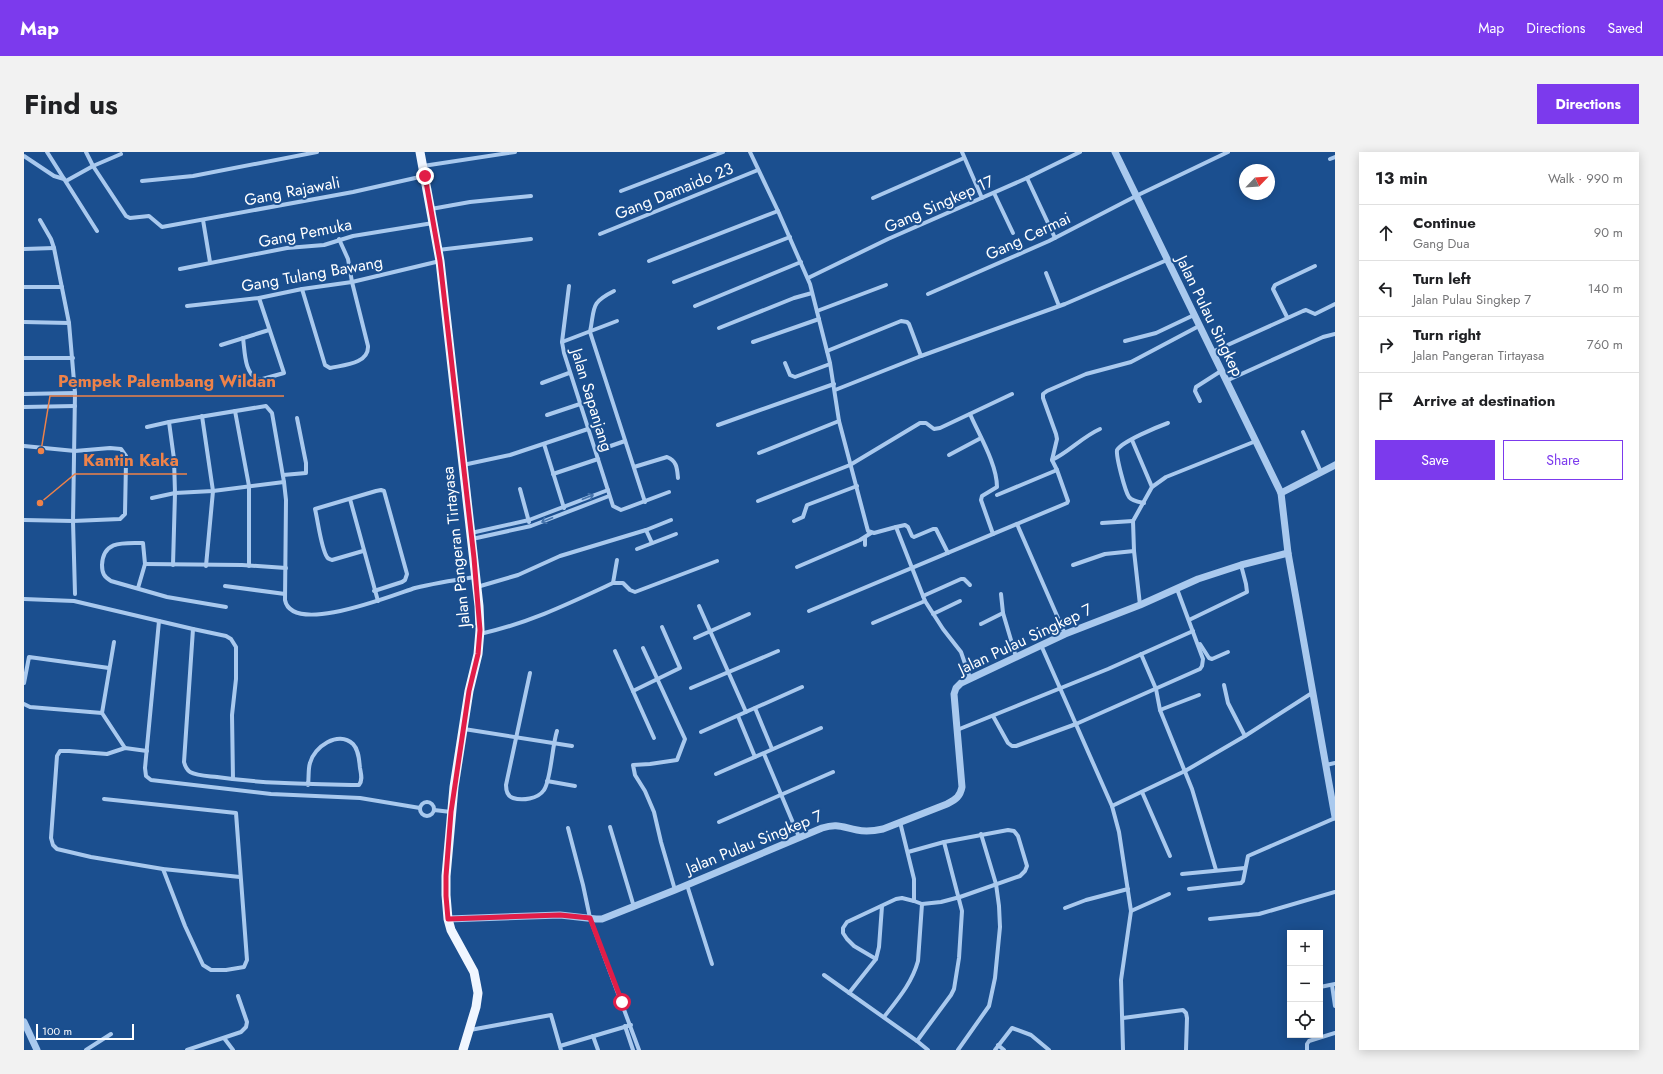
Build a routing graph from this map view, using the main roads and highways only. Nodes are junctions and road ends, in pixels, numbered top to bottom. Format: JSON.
{"nodes":[{"id":1,"x":420,"y":152,"type":"edge"},
{"id":2,"x":463,"y":1050,"type":"edge"}],
"edges":[{"from":1,"to":2,"type":"main road","name":"Jalan Pangeran Tirtayasa"}]}
